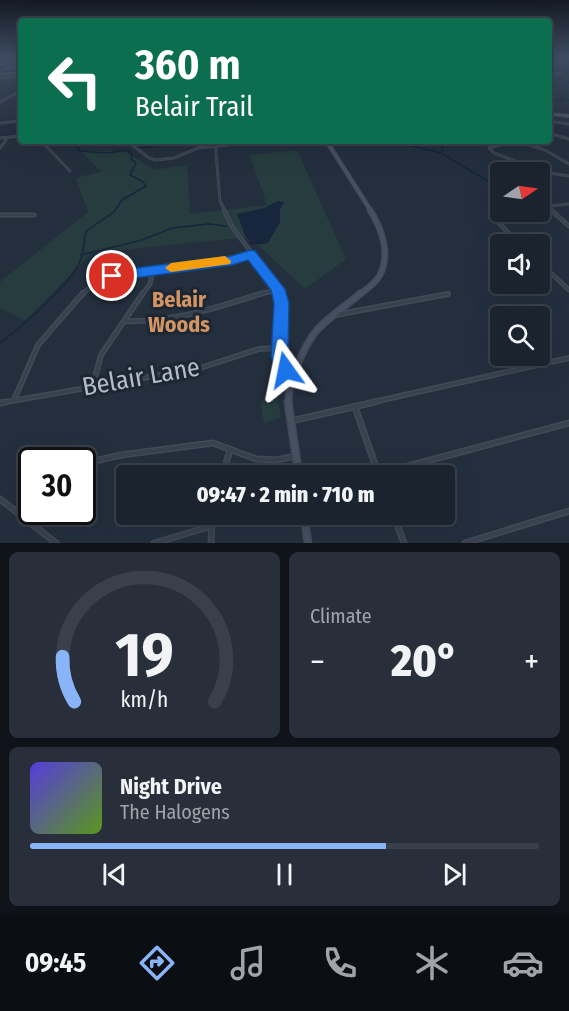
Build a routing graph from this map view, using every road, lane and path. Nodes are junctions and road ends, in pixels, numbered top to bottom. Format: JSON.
{"nodes":[{"id":1,"x":18,"y":93,"type":"edge"},
{"id":2,"x":0,"y":102,"type":"edge"},
{"id":3,"x":552,"y":115,"type":"edge"},
{"id":4,"x":569,"y":116,"type":"edge"},
{"id":5,"x":18,"y":121,"type":"edge"},
{"id":6,"x":552,"y":121,"type":"edge"},
{"id":7,"x":557,"y":122,"type":"junction"},
{"id":8,"x":0,"y":123,"type":"edge"},
{"id":9,"x":569,"y":124,"type":"edge"},
{"id":10,"x":552,"y":134,"type":"edge"},
{"id":11,"x":18,"y":136,"type":"edge"},
{"id":12,"x":8,"y":137,"type":"junction"},
{"id":13,"x":0,"y":138,"type":"edge"},
{"id":14,"x":569,"y":139,"type":"edge"},
{"id":15,"x":44,"y":144,"type":"edge"},
{"id":16,"x":128,"y":144,"type":"edge"},
{"id":17,"x":214,"y":144,"type":"edge"},
{"id":18,"x":242,"y":144,"type":"edge"},
{"id":19,"x":329,"y":144,"type":"edge"},
{"id":20,"x":499,"y":144,"type":"edge"},
{"id":21,"x":526,"y":144,"type":"edge"},
{"id":22,"x":214,"y":147,"type":"junction"},
{"id":23,"x":0,"y":148,"type":"edge"},
{"id":24,"x":490,"y":150,"type":"joint"},
{"id":25,"x":569,"y":164,"type":"edge"},
{"id":26,"x":70,"y":171,"type":"dead end"},
{"id":27,"x":569,"y":176,"type":"edge"},
{"id":28,"x":569,"y":204,"type":"edge"},
{"id":29,"x":550,"y":207,"type":"edge"},
{"id":30,"x":550,"y":209,"type":"edge"},
{"id":31,"x":34,"y":214,"type":"dead end"},
{"id":32,"x":0,"y":215,"type":"edge"},
{"id":33,"x":498,"y":222,"type":"edge"},
{"id":34,"x":569,"y":226,"type":"edge"},
{"id":35,"x":509,"y":234,"type":"edge"},
{"id":36,"x":251,"y":254,"type":"junction"},
{"id":37,"x":153,"y":270,"type":"junction"},
{"id":38,"x":550,"y":272,"type":"edge"},
{"id":39,"x":278,"y":289,"type":"junction"},
{"id":40,"x":569,"y":290,"type":"edge"},
{"id":41,"x":448,"y":294,"type":"dead end"},
{"id":42,"x":335,"y":315,"type":"junction"},
{"id":43,"x":124,"y":321,"type":"junction"},
{"id":44,"x":280,"y":348,"type":"junction"},
{"id":45,"x":569,"y":358,"type":"edge"},
{"id":46,"x":294,"y":374,"type":"junction"},
{"id":47,"x":93,"y":386,"type":"junction"},
{"id":48,"x":14,"y":400,"type":"junction"},
{"id":49,"x":0,"y":403,"type":"edge"},
{"id":50,"x":355,"y":407,"type":"junction"},
{"id":51,"x":290,"y":421,"type":"junction"},
{"id":52,"x":569,"y":423,"type":"edge"},
{"id":53,"x":231,"y":449,"type":"junction"},
{"id":54,"x":297,"y":457,"type":"junction"},
{"id":55,"x":96,"y":461,"type":"edge"},
{"id":56,"x":226,"y":465,"type":"edge"},
{"id":57,"x":298,"y":465,"type":"edge"},
{"id":58,"x":375,"y":465,"type":"edge"},
{"id":59,"x":415,"y":465,"type":"edge"},
{"id":60,"x":0,"y":500,"type":"edge"},
{"id":61,"x":18,"y":509,"type":"edge"},
{"id":62,"x":15,"y":511,"type":"junction"},
{"id":63,"x":569,"y":511,"type":"edge"},
{"id":64,"x":306,"y":525,"type":"edge"},
{"id":65,"x":397,"y":525,"type":"edge"},
{"id":66,"x":212,"y":526,"type":"joint"},
{"id":67,"x":57,"y":543,"type":"edge"},
{"id":68,"x":154,"y":543,"type":"edge"},
{"id":69,"x":211,"y":543,"type":"edge"},
{"id":70,"x":308,"y":543,"type":"edge"},
{"id":71,"x":404,"y":543,"type":"edge"},
{"id":72,"x":465,"y":543,"type":"edge"}],
"edges":[{"from":1,"to":2,"type":"street"},
{"from":3,"to":4,"type":"street"},
{"from":3,"to":7,"type":"street"},
{"from":5,"to":8,"type":"street"},
{"from":6,"to":7,"type":"street"},
{"from":7,"to":9,"type":"street"},
{"from":10,"to":14,"type":"street"},
{"from":11,"to":12,"type":"street"},
{"from":12,"to":13,"type":"street"},
{"from":12,"to":23,"type":"street"},
{"from":15,"to":26,"type":"street"},
{"from":16,"to":22,"type":"street"},
{"from":17,"to":22,"type":"street"},
{"from":18,"to":22,"type":"street"},
{"from":19,"to":42,"type":"street"},
{"from":20,"to":24,"type":"street"},
{"from":21,"to":25,"type":"street"},
{"from":22,"to":36,"type":"street"},
{"from":24,"to":27,"type":"street"},
{"from":28,"to":29,"type":"street"},
{"from":30,"to":34,"type":"street"},
{"from":31,"to":32,"type":"street"},
{"from":33,"to":35,"type":"street"},
{"from":36,"to":37,"type":"street"},
{"from":36,"to":39,"type":"street"},
{"from":37,"to":43,"type":"street"},
{"from":37,"to":48,"type":"street"},
{"from":38,"to":40,"type":"street"},
{"from":39,"to":43,"type":"street"},
{"from":39,"to":44,"type":"street"},
{"from":41,"to":42,"type":"street"},
{"from":42,"to":46,"type":"street"},
{"from":43,"to":47,"type":"street"},
{"from":44,"to":46,"type":"street"},
{"from":44,"to":47,"type":"street","name":"Belair Lane"},
{"from":45,"to":50,"type":"street"},
{"from":46,"to":51,"type":"street"},
{"from":47,"to":48,"type":"street","name":"Belair Lane"},
{"from":48,"to":49,"type":"street","name":"Belair Lane"},
{"from":50,"to":51,"type":"street"},
{"from":50,"to":58,"type":"street"},
{"from":51,"to":54,"type":"street"},
{"from":52,"to":59,"type":"street"},
{"from":53,"to":54,"type":"street"},
{"from":53,"to":55,"type":"street"},
{"from":53,"to":56,"type":"street"},
{"from":54,"to":57,"type":"street"},
{"from":60,"to":62,"type":"street"},
{"from":61,"to":62,"type":"street"},
{"from":62,"to":67,"type":"street"},
{"from":63,"to":72,"type":"street"},
{"from":64,"to":70,"type":"street"},
{"from":65,"to":71,"type":"street"},
{"from":66,"to":68,"type":"street"},
{"from":66,"to":69,"type":"street"}]}
